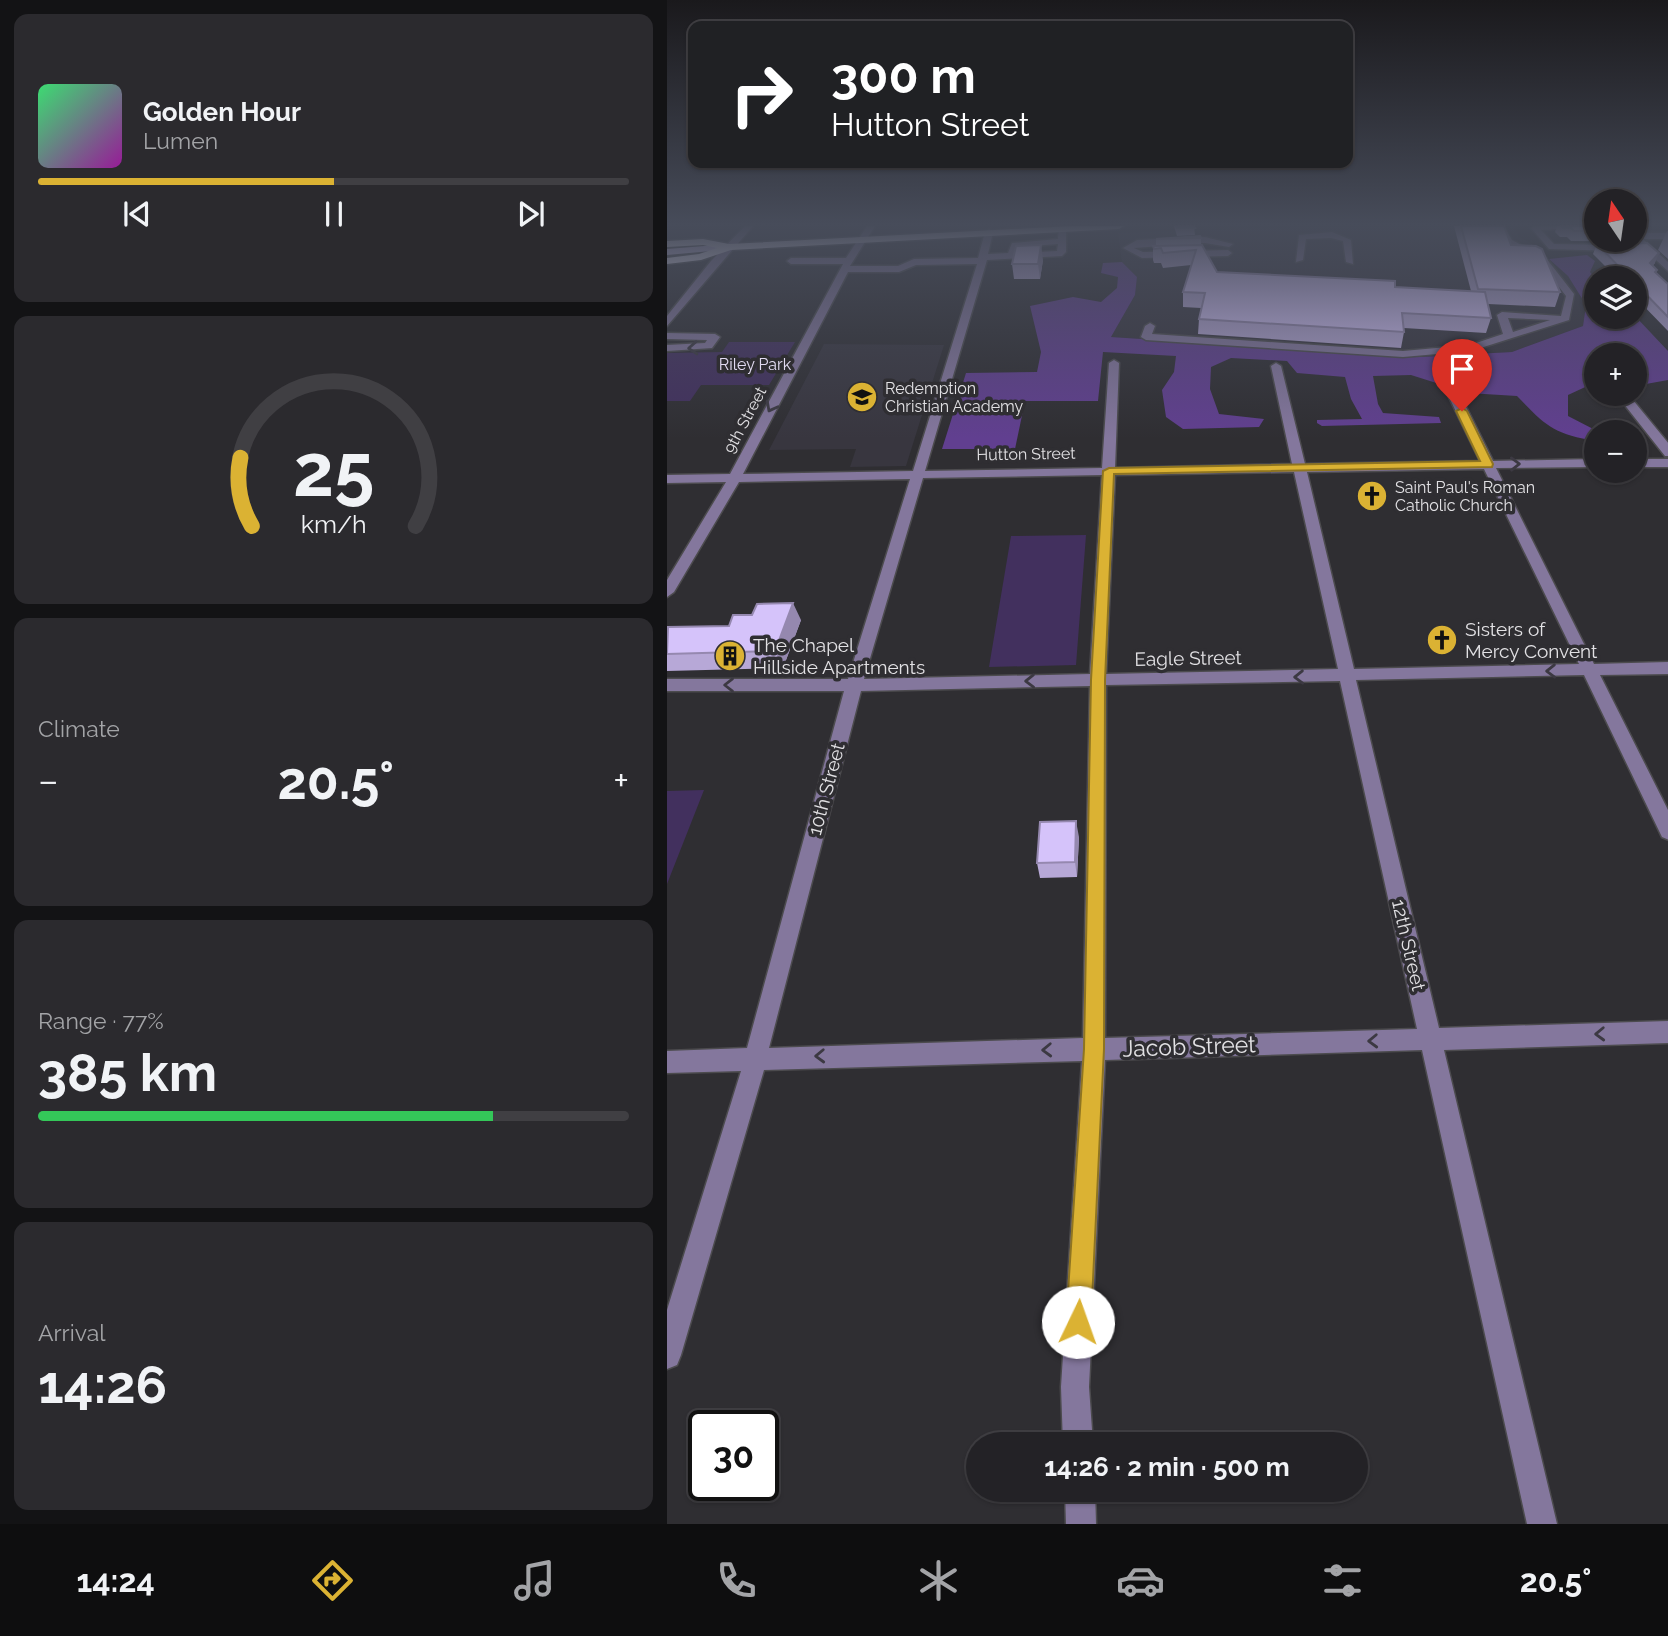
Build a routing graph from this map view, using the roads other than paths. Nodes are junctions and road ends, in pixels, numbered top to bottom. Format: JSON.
{"nodes":[{"id":1,"x":687,"y":297,"type":"edge"},
{"id":2,"x":829,"y":297,"type":"edge"},
{"id":3,"x":971,"y":297,"type":"edge"},
{"id":4,"x":1571,"y":297,"type":"edge"},
{"id":5,"x":1566,"y":318,"type":"junction"},
{"id":6,"x":667,"y":323,"type":"edge"},
{"id":7,"x":1150,"y":326,"type":"dead end"},
{"id":8,"x":1509,"y":336,"type":"junction"},
{"id":9,"x":667,"y":337,"type":"edge"},
{"id":10,"x":667,"y":348,"type":"edge"},
{"id":11,"x":1114,"y":363,"type":"dead end"},
{"id":12,"x":1276,"y":366,"type":"dead end"},
{"id":13,"x":1452,"y":391,"type":"dead end"},
{"id":14,"x":1631,"y":406,"type":"edge"},
{"id":15,"x":1668,"y":453,"type":"edge"},
{"id":16,"x":1584,"y":463,"type":"edge"},
{"id":17,"x":1647,"y":463,"type":"edge"},
{"id":18,"x":1668,"y":463,"type":"edge"},
{"id":19,"x":1488,"y":464,"type":"junction"},
{"id":20,"x":1299,"y":467,"type":"junction"},
{"id":21,"x":1109,"y":471,"type":"junction"},
{"id":22,"x":918,"y":473,"type":"junction"},
{"id":23,"x":667,"y":479,"type":"edge"},
{"id":24,"x":734,"y":479,"type":"junction"},
{"id":25,"x":667,"y":592,"type":"edge"},
{"id":26,"x":1668,"y":668,"type":"edge"},
{"id":27,"x":1588,"y":670,"type":"junction"},
{"id":28,"x":1348,"y":676,"type":"junction"},
{"id":29,"x":1098,"y":680,"type":"junction"},
{"id":30,"x":667,"y":685,"type":"edge"},
{"id":31,"x":854,"y":685,"type":"junction"},
{"id":32,"x":1668,"y":832,"type":"edge"},
{"id":33,"x":1668,"y":1032,"type":"edge"},
{"id":34,"x":1431,"y":1039,"type":"junction"},
{"id":35,"x":1094,"y":1049,"type":"junction"},
{"id":36,"x":755,"y":1058,"type":"junction"},
{"id":37,"x":667,"y":1062,"type":"edge"},
{"id":38,"x":667,"y":1355,"type":"edge"},
{"id":39,"x":1077,"y":1432,"type":"edge"},
{"id":40,"x":1080,"y":1502,"type":"edge"},
{"id":41,"x":1081,"y":1524,"type":"edge"},
{"id":42,"x":1542,"y":1524,"type":"edge"}],
"edges":[{"from":1,"to":6,"type":"street"},
{"from":2,"to":24,"type":"street","name":"9th Street","one_way":true},
{"from":3,"to":22,"type":"street","name":"10th Street"},
{"from":4,"to":5,"type":"street"},
{"from":5,"to":8,"type":"street"},
{"from":5,"to":8,"type":"street"},
{"from":7,"to":8,"type":"street"},
{"from":9,"to":10,"type":"street","one_way":true},
{"from":11,"to":21,"type":"street"},
{"from":12,"to":20,"type":"street","name":"12th Street"},
{"from":13,"to":19,"type":"street"},
{"from":14,"to":15,"type":"street"},
{"from":19,"to":16,"type":"street","name":"Hutton Street","one_way":true},
{"from":17,"to":18,"type":"street"},
{"from":19,"to":20,"type":"street","name":"Hutton Street"},
{"from":19,"to":27,"type":"street"},
{"from":20,"to":21,"type":"street","name":"Hutton Street"},
{"from":20,"to":28,"type":"street","name":"12th Street"},
{"from":21,"to":22,"type":"street","name":"Hutton Street"},
{"from":21,"to":29,"type":"street"},
{"from":22,"to":24,"type":"street","name":"Hutton Street"},
{"from":22,"to":31,"type":"street","name":"10th Street"},
{"from":23,"to":24,"type":"street","name":"Hutton Street"},
{"from":24,"to":25,"type":"street","name":"9th Street"},
{"from":26,"to":27,"type":"street","name":"Eagle Street"},
{"from":27,"to":28,"type":"street","name":"Eagle Street","one_way":true},
{"from":27,"to":32,"type":"street"},
{"from":28,"to":29,"type":"street","name":"Eagle Street","one_way":true},
{"from":28,"to":34,"type":"street","name":"12th Street"},
{"from":29,"to":31,"type":"street","name":"Eagle Street","one_way":true},
{"from":29,"to":35,"type":"street"},
{"from":31,"to":30,"type":"street","name":"Eagle Street","one_way":true},
{"from":31,"to":36,"type":"street","name":"10th Street"},
{"from":33,"to":34,"type":"street","name":"Jacob Street","one_way":true},
{"from":34,"to":35,"type":"street","name":"Jacob Street","one_way":true},
{"from":34,"to":42,"type":"street","name":"12th Street"},
{"from":35,"to":36,"type":"street","name":"Jacob Street","one_way":true},
{"from":35,"to":39,"type":"street"},
{"from":36,"to":37,"type":"street","name":"Jacob Street"},
{"from":36,"to":38,"type":"street","name":"10th Street"},
{"from":40,"to":41,"type":"street"}]}
